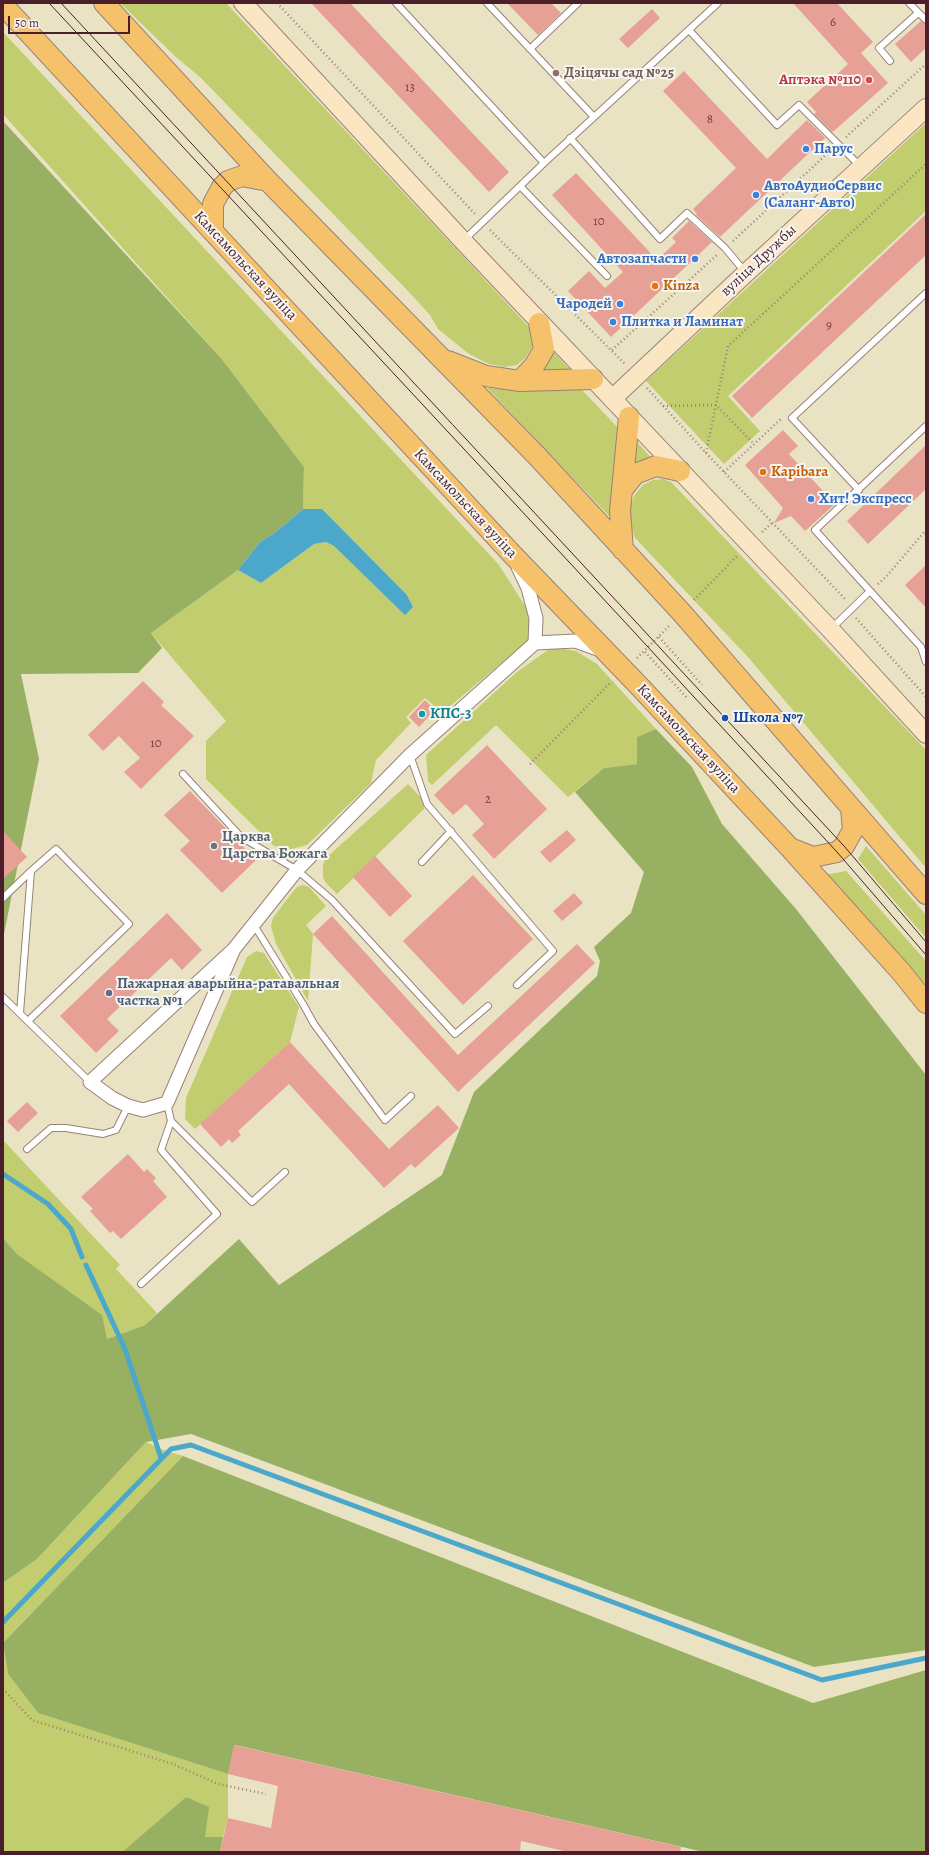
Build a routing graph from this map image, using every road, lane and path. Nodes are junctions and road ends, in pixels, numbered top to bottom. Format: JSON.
{"nodes":[{"id":1,"x":104,"y":3,"type":"edge"},
{"id":2,"x":243,"y":3,"type":"edge"},
{"id":3,"x":277,"y":3,"type":"edge"},
{"id":4,"x":396,"y":3,"type":"edge"},
{"id":5,"x":487,"y":3,"type":"edge"},
{"id":6,"x":578,"y":3,"type":"edge"},
{"id":7,"x":718,"y":3,"type":"edge"},
{"id":8,"x":909,"y":3,"type":"edge"},
{"id":9,"x":3,"y":5,"type":"edge"},
{"id":10,"x":918,"y":13,"type":"junction"},
{"id":11,"x":926,"y":20,"type":"edge"},
{"id":12,"x":689,"y":30,"type":"junction"},
{"id":13,"x":530,"y":49,"type":"junction"},
{"id":14,"x":890,"y":61,"type":"dead end"},
{"id":15,"x":926,"y":64,"type":"edge"},
{"id":16,"x":926,"y":108,"type":"edge"},
{"id":17,"x":594,"y":117,"type":"junction"},
{"id":18,"x":570,"y":138,"type":"junction"},
{"id":19,"x":839,"y":143,"type":"junction"},
{"id":20,"x":544,"y":163,"type":"junction"},
{"id":21,"x":926,"y":164,"type":"edge"},
{"id":22,"x":861,"y":167,"type":"junction"},
{"id":23,"x":268,"y":181,"type":"junction"},
{"id":24,"x":520,"y":186,"type":"junction"},
{"id":25,"x":482,"y":222,"type":"junction"},
{"id":26,"x":213,"y":231,"type":"junction"},
{"id":27,"x":463,"y":241,"type":"junction"},
{"id":28,"x":725,"y":248,"type":"junction"},
{"id":29,"x":746,"y":273,"type":"junction"},
{"id":30,"x":607,"y":276,"type":"dead end"},
{"id":31,"x":926,"y":294,"type":"edge"},
{"id":32,"x":539,"y":323,"type":"junction"},
{"id":33,"x":612,"y":350,"type":"junction"},
{"id":34,"x":443,"y":359,"type":"junction"},
{"id":35,"x":636,"y":376,"type":"junction"},
{"id":36,"x":593,"y":379,"type":"junction"},
{"id":37,"x":520,"y":381,"type":"junction"},
{"id":38,"x":612,"y":399,"type":"junction"},
{"id":39,"x":716,"y":405,"type":"junction"},
{"id":40,"x":663,"y":406,"type":"junction"},
{"id":41,"x":629,"y":417,"type":"junction"},
{"id":42,"x":792,"y":418,"type":"junction"},
{"id":43,"x":926,"y":426,"type":"edge"},
{"id":44,"x":754,"y":444,"type":"junction"},
{"id":45,"x":706,"y":452,"type":"junction"},
{"id":46,"x":680,"y":471,"type":"junction"},
{"id":47,"x":724,"y":472,"type":"junction"},
{"id":48,"x":622,"y":490,"type":"junction"},
{"id":49,"x":859,"y":490,"type":"junction"},
{"id":50,"x":772,"y":523,"type":"junction"},
{"id":51,"x":926,"y":530,"type":"edge"},
{"id":52,"x":748,"y":544,"type":"junction"},
{"id":53,"x":623,"y":550,"type":"junction"},
{"id":54,"x":511,"y":553,"type":"junction"},
{"id":55,"x":870,"y":591,"type":"junction"},
{"id":56,"x":853,"y":607,"type":"junction"},
{"id":57,"x":682,"y":614,"type":"junction"},
{"id":58,"x":830,"y":629,"type":"junction"},
{"id":59,"x":659,"y":637,"type":"junction"},
{"id":60,"x":535,"y":643,"type":"junction"},
{"id":61,"x":644,"y":652,"type":"junction"},
{"id":62,"x":607,"y":653,"type":"junction"},
{"id":63,"x":926,"y":662,"type":"edge"},
{"id":64,"x":623,"y":670,"type":"junction"},
{"id":65,"x":702,"y":685,"type":"dead end"},
{"id":66,"x":926,"y":697,"type":"edge"},
{"id":67,"x":688,"y":699,"type":"dead end"},
{"id":68,"x":926,"y":734,"type":"edge"},
{"id":69,"x":410,"y":755,"type":"junction"},
{"id":70,"x":530,"y":764,"type":"dead end"},
{"id":71,"x":183,"y":774,"type":"dead end"},
{"id":72,"x":851,"y":808,"type":"junction"},
{"id":73,"x":451,"y":831,"type":"junction"},
{"id":74,"x":790,"y":848,"type":"junction"},
{"id":75,"x":422,"y":862,"type":"dead end"},
{"id":76,"x":31,"y":870,"type":"junction"},
{"id":77,"x":297,"y":870,"type":"junction"},
{"id":78,"x":926,"y":894,"type":"edge"},
{"id":79,"x":3,"y":898,"type":"edge"},
{"id":80,"x":254,"y":925,"type":"junction"},
{"id":81,"x":234,"y":949,"type":"junction"},
{"id":82,"x":517,"y":985,"type":"dead end"},
{"id":83,"x":3,"y":997,"type":"edge"},
{"id":84,"x":926,"y":1003,"type":"edge"},
{"id":85,"x":488,"y":1006,"type":"dead end"},
{"id":86,"x":20,"y":1013,"type":"junction"},
{"id":87,"x":28,"y":1021,"type":"junction"},
{"id":88,"x":90,"y":1082,"type":"junction"},
{"id":89,"x":411,"y":1096,"type":"dead end"},
{"id":90,"x":167,"y":1103,"type":"junction"},
{"id":91,"x":128,"y":1106,"type":"junction"},
{"id":92,"x":171,"y":1121,"type":"junction"},
{"id":93,"x":27,"y":1149,"type":"dead end"},
{"id":94,"x":285,"y":1172,"type":"dead end"},
{"id":95,"x":141,"y":1284,"type":"dead end"},
{"id":96,"x":3,"y":1689,"type":"edge"},
{"id":97,"x":266,"y":1794,"type":"dead end"}],
"edges":[{"from":1,"to":23,"type":"main road"},
{"from":2,"to":27,"type":"street"},
{"from":3,"to":25,"type":"path"},
{"from":4,"to":20,"type":"lane"},
{"from":5,"to":13,"type":"lane"},
{"from":6,"to":13,"type":"lane"},
{"from":7,"to":12,"type":"lane"},
{"from":8,"to":10,"type":"lane"},
{"from":9,"to":26,"type":"main road","name":"Камсамольская вуліца"},
{"from":10,"to":11,"type":"lane"},
{"from":10,"to":14,"type":"lane"},
{"from":12,"to":17,"type":"lane"},
{"from":12,"to":19,"type":"lane"},
{"from":13,"to":17,"type":"lane"},
{"from":15,"to":19,"type":"path"},
{"from":16,"to":22,"type":"street","name":"вуліца Дружбы"},
{"from":17,"to":18,"type":"lane"},
{"from":18,"to":20,"type":"lane"},
{"from":18,"to":28,"type":"lane"},
{"from":19,"to":22,"type":"lane"},
{"from":19,"to":28,"type":"path"},
{"from":20,"to":24,"type":"lane"},
{"from":21,"to":39,"type":"path"},
{"from":22,"to":29,"type":"street","name":"вуліца Дружбы"},
{"from":23,"to":26,"type":"main road"},
{"from":23,"to":34,"type":"main road"},
{"from":24,"to":25,"type":"lane"},
{"from":24,"to":30,"type":"lane"},
{"from":25,"to":27,"type":"lane"},
{"from":25,"to":33,"type":"path"},
{"from":26,"to":54,"type":"main road","name":"Камсамольская вуліца"},
{"from":27,"to":32,"type":"street"},
{"from":28,"to":29,"type":"lane"},
{"from":28,"to":33,"type":"path"},
{"from":29,"to":35,"type":"street","name":"вуліца Дружбы"},
{"from":31,"to":42,"type":"lane"},
{"from":32,"to":36,"type":"street"},
{"from":32,"to":37,"type":"main road"},
{"from":33,"to":35,"type":"path"},
{"from":34,"to":37,"type":"main road"},
{"from":34,"to":53,"type":"main road"},
{"from":35,"to":38,"type":"street","name":"вуліца Дружбы"},
{"from":35,"to":40,"type":"path"},
{"from":36,"to":37,"type":"main road"},
{"from":36,"to":38,"type":"street"},
{"from":38,"to":41,"type":"street"},
{"from":39,"to":40,"type":"path"},
{"from":39,"to":44,"type":"path"},
{"from":39,"to":45,"type":"path"},
{"from":40,"to":45,"type":"path"},
{"from":41,"to":46,"type":"street"},
{"from":41,"to":48,"type":"main road"},
{"from":42,"to":44,"type":"path"},
{"from":42,"to":49,"type":"lane"},
{"from":43,"to":49,"type":"lane"},
{"from":44,"to":47,"type":"path"},
{"from":45,"to":47,"type":"path"},
{"from":46,"to":48,"type":"main road"},
{"from":46,"to":52,"type":"street"},
{"from":47,"to":50,"type":"path"},
{"from":48,"to":53,"type":"main road"},
{"from":49,"to":55,"type":"lane"},
{"from":50,"to":52,"type":"path"},
{"from":50,"to":56,"type":"path"},
{"from":51,"to":55,"type":"path"},
{"from":52,"to":57,"type":"path"},
{"from":52,"to":58,"type":"street"},
{"from":53,"to":57,"type":"main road"},
{"from":54,"to":60,"type":"street"},
{"from":54,"to":62,"type":"main road","name":"Камсамольская вуліца"},
{"from":55,"to":56,"type":"lane"},
{"from":55,"to":63,"type":"lane"},
{"from":56,"to":58,"type":"lane"},
{"from":56,"to":66,"type":"path"},
{"from":57,"to":59,"type":"path"},
{"from":57,"to":72,"type":"main road"},
{"from":58,"to":68,"type":"street"},
{"from":59,"to":61,"type":"path"},
{"from":59,"to":65,"type":"path"},
{"from":60,"to":62,"type":"street"},
{"from":60,"to":69,"type":"street"},
{"from":61,"to":64,"type":"path"},
{"from":61,"to":67,"type":"path"},
{"from":62,"to":64,"type":"main road","name":"Камсамольская вуліца"},
{"from":64,"to":70,"type":"path"},
{"from":64,"to":74,"type":"main road","name":"Камсамольская вуліца"},
{"from":69,"to":73,"type":"lane"},
{"from":69,"to":77,"type":"street"},
{"from":71,"to":77,"type":"lane"},
{"from":72,"to":74,"type":"main road"},
{"from":72,"to":78,"type":"main road"},
{"from":73,"to":75,"type":"lane"},
{"from":73,"to":82,"type":"lane"},
{"from":74,"to":84,"type":"main road","name":"Камсамольская вуліца"},
{"from":76,"to":79,"type":"lane"},
{"from":76,"to":86,"type":"lane"},
{"from":76,"to":87,"type":"lane"},
{"from":77,"to":80,"type":"street"},
{"from":77,"to":85,"type":"lane"},
{"from":80,"to":81,"type":"street"},
{"from":80,"to":89,"type":"lane"},
{"from":81,"to":88,"type":"street"},
{"from":81,"to":90,"type":"street"},
{"from":83,"to":86,"type":"lane"},
{"from":86,"to":87,"type":"lane"},
{"from":87,"to":88,"type":"lane"},
{"from":88,"to":91,"type":"street"},
{"from":90,"to":91,"type":"street"},
{"from":90,"to":92,"type":"lane"},
{"from":91,"to":93,"type":"lane"},
{"from":92,"to":94,"type":"lane"},
{"from":92,"to":95,"type":"lane"},
{"from":96,"to":97,"type":"path"}]}
